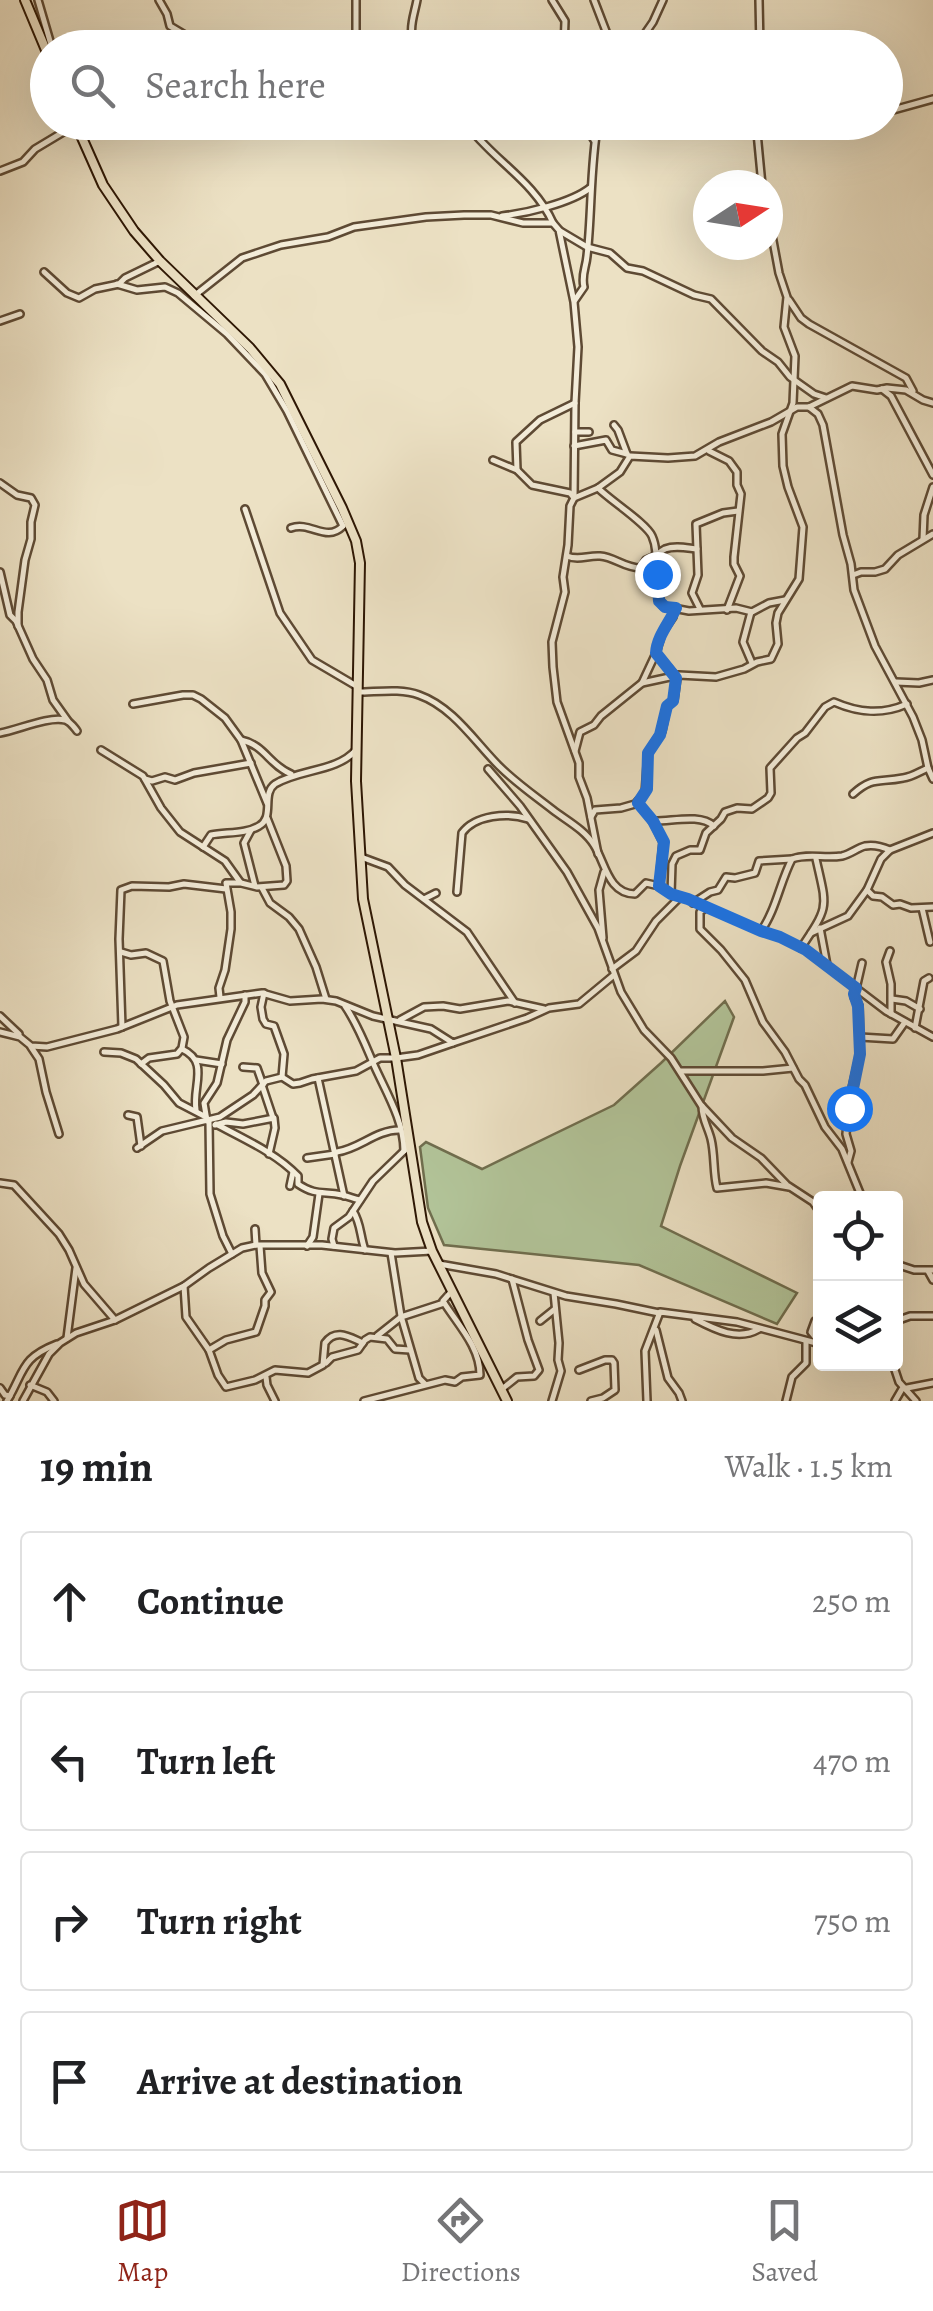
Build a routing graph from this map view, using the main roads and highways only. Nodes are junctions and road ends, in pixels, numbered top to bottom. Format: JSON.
{"nodes":[{"id":1,"x":26,"y":0,"type":"edge"},
{"id":2,"x":41,"y":30,"type":"edge"},
{"id":3,"x":83,"y":140,"type":"edge"},
{"id":4,"x":507,"y":1401,"type":"edge"}],
"edges":[{"from":1,"to":2,"type":"main road"},
{"from":3,"to":4,"type":"main road"}]}
